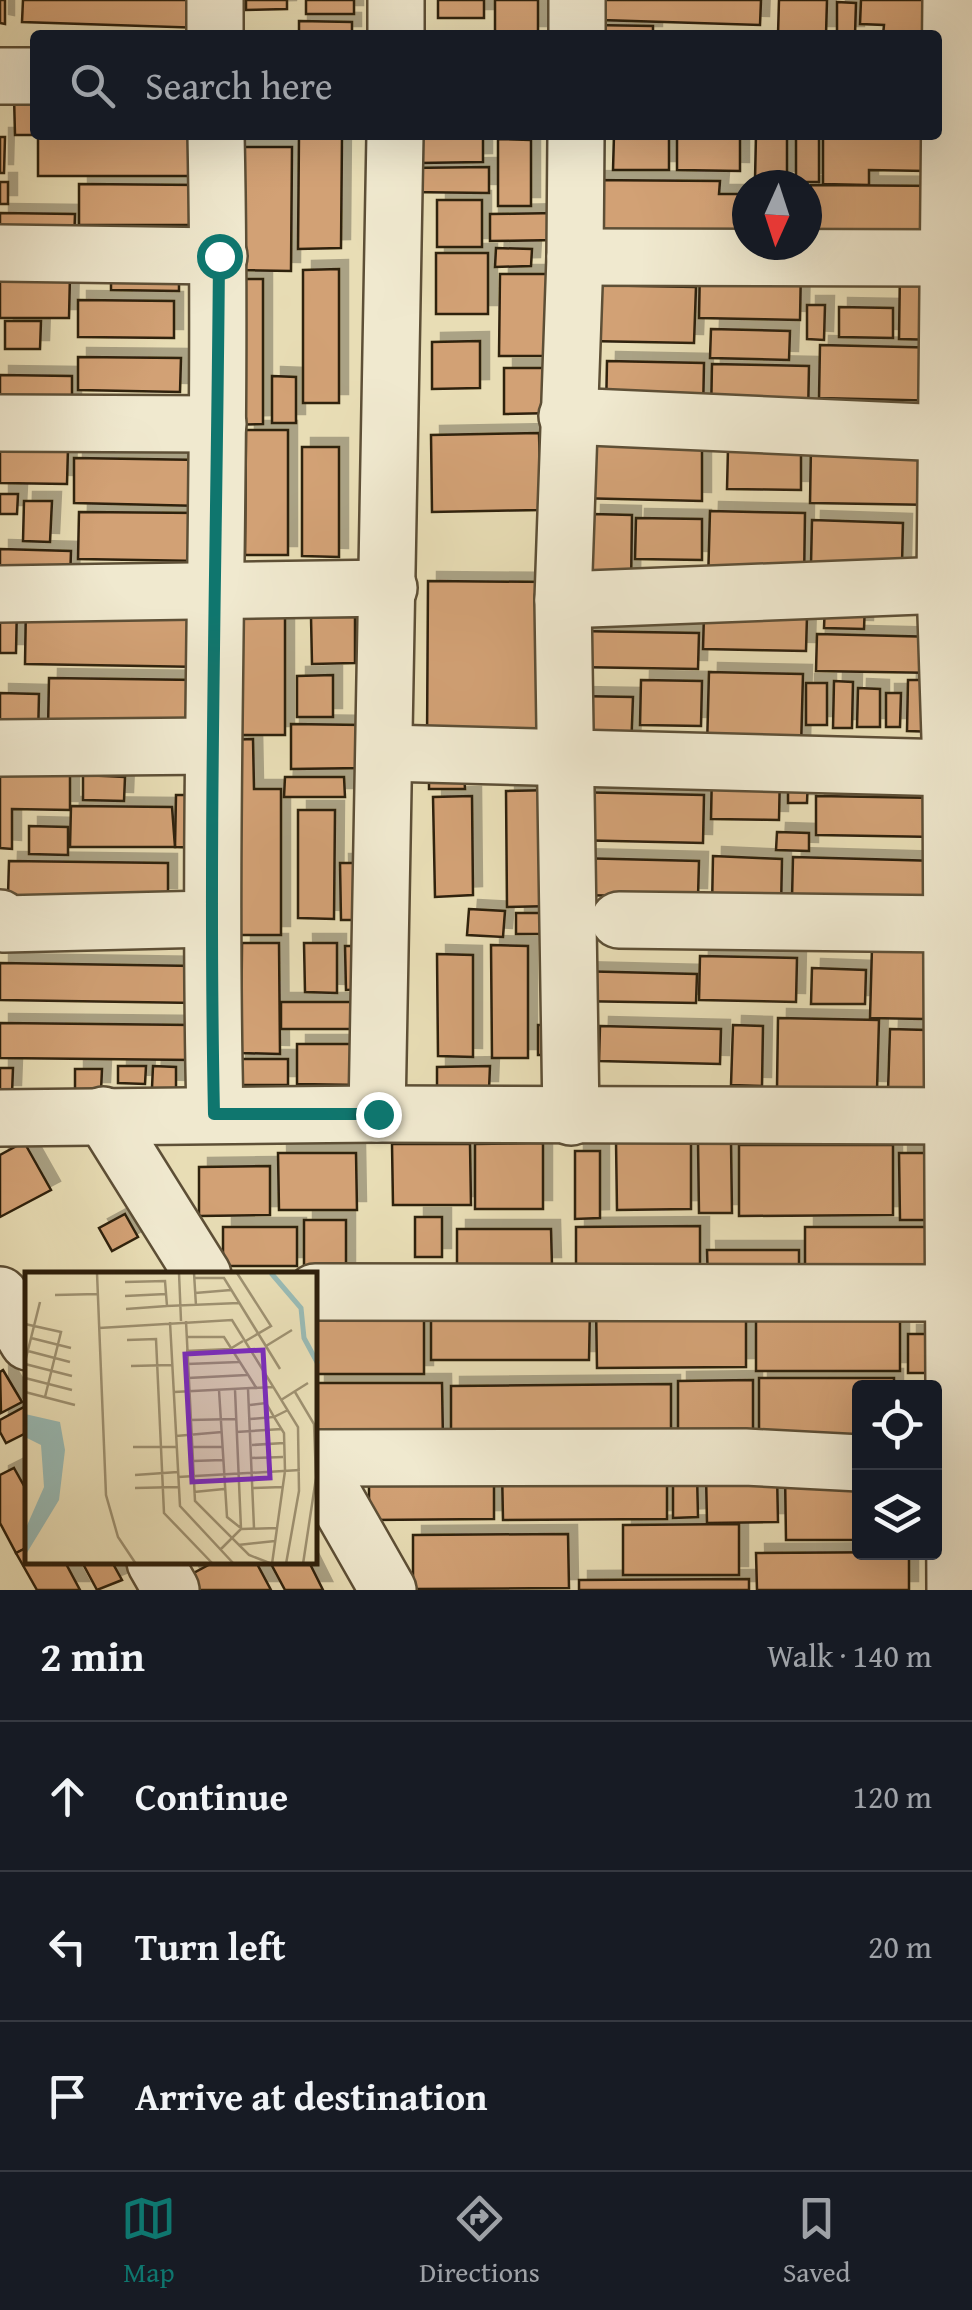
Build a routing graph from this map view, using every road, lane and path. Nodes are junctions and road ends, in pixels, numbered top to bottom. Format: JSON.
{"nodes":[{"id":1,"x":215,"y":0,"type":"edge"},
{"id":2,"x":396,"y":0,"type":"edge"},
{"id":3,"x":577,"y":0,"type":"edge"},
{"id":4,"x":951,"y":0,"type":"edge"},
{"id":5,"x":215,"y":30,"type":"edge"},
{"id":6,"x":396,"y":30,"type":"edge"},
{"id":7,"x":576,"y":30,"type":"edge"},
{"id":8,"x":953,"y":75,"type":"edge"},
{"id":9,"x":0,"y":76,"type":"edge"},
{"id":10,"x":30,"y":76,"type":"edge"},
{"id":11,"x":216,"y":140,"type":"edge"},
{"id":12,"x":395,"y":140,"type":"edge"},
{"id":13,"x":576,"y":140,"type":"edge"},
{"id":14,"x":0,"y":253,"type":"edge"},
{"id":15,"x":219,"y":256,"type":"junction"},
{"id":16,"x":575,"y":257,"type":"junction"},
{"id":17,"x":948,"y":258,"type":"junction"},
{"id":18,"x":568,"y":416,"type":"junction"},
{"id":19,"x":0,"y":422,"type":"edge"},
{"id":20,"x":218,"y":424,"type":"junction"},
{"id":21,"x":946,"y":433,"type":"junction"},
{"id":22,"x":959,"y":584,"type":"edge"},
{"id":23,"x":388,"y":588,"type":"junction"},
{"id":24,"x":217,"y":591,"type":"junction"},
{"id":25,"x":0,"y":594,"type":"edge"},
{"id":26,"x":562,"y":600,"type":"junction"},
{"id":27,"x":214,"y":746,"type":"junction"},
{"id":28,"x":0,"y":748,"type":"edge"},
{"id":29,"x":386,"y":754,"type":"junction"},
{"id":30,"x":564,"y":760,"type":"junction"},
{"id":31,"x":952,"y":768,"type":"junction"},
{"id":32,"x":0,"y":918,"type":"edge"},
{"id":33,"x":210,"y":919,"type":"junction"},
{"id":34,"x":619,"y":920,"type":"dead end"},
{"id":35,"x":952,"y":924,"type":"junction"},
{"id":36,"x":214,"y":1114,"type":"junction"},
{"id":37,"x":378,"y":1114,"type":"junction"},
{"id":38,"x":103,"y":1115,"type":"junction"},
{"id":39,"x":962,"y":1116,"type":"edge"},
{"id":40,"x":572,"y":1117,"type":"junction"},
{"id":41,"x":0,"y":1118,"type":"edge"},
{"id":42,"x":202,"y":1272,"type":"edge"},
{"id":43,"x":318,"y":1292,"type":"edge"},
{"id":44,"x":954,"y":1293,"type":"junction"},
{"id":45,"x":0,"y":1295,"type":"edge"},
{"id":46,"x":25,"y":1337,"type":"edge"},
{"id":47,"x":318,"y":1460,"type":"edge"},
{"id":48,"x":852,"y":1463,"type":"edge"},
{"id":49,"x":318,"y":1465,"type":"edge"},
{"id":50,"x":944,"y":1466,"type":"edge"},
{"id":51,"x":157,"y":1565,"type":"edge"},
{"id":52,"x":171,"y":1590,"type":"edge"},
{"id":53,"x":388,"y":1590,"type":"edge"},
{"id":54,"x":954,"y":1590,"type":"edge"}],
"edges":[{"from":1,"to":5,"type":"street"},
{"from":2,"to":6,"type":"street"},
{"from":3,"to":7,"type":"street"},
{"from":4,"to":8,"type":"street"},
{"from":8,"to":17,"type":"street"},
{"from":9,"to":10,"type":"street"},
{"from":11,"to":15,"type":"street"},
{"from":12,"to":23,"type":"street"},
{"from":13,"to":16,"type":"street"},
{"from":14,"to":15,"type":"street"},
{"from":15,"to":20,"type":"street"},
{"from":16,"to":17,"type":"street"},
{"from":16,"to":18,"type":"street"},
{"from":17,"to":21,"type":"street"},
{"from":18,"to":21,"type":"street"},
{"from":18,"to":26,"type":"street"},
{"from":19,"to":20,"type":"street"},
{"from":20,"to":24,"type":"street"},
{"from":21,"to":22,"type":"street"},
{"from":22,"to":26,"type":"street"},
{"from":22,"to":31,"type":"street"},
{"from":23,"to":24,"type":"street"},
{"from":23,"to":29,"type":"street"},
{"from":24,"to":25,"type":"street"},
{"from":24,"to":27,"type":"street"},
{"from":26,"to":30,"type":"street"},
{"from":27,"to":28,"type":"street"},
{"from":27,"to":33,"type":"street"},
{"from":29,"to":30,"type":"street"},
{"from":29,"to":37,"type":"street"},
{"from":30,"to":31,"type":"street"},
{"from":30,"to":40,"type":"street"},
{"from":31,"to":35,"type":"street"},
{"from":32,"to":33,"type":"street"},
{"from":33,"to":36,"type":"street"},
{"from":34,"to":35,"type":"street"},
{"from":35,"to":39,"type":"street"},
{"from":36,"to":37,"type":"street"},
{"from":36,"to":38,"type":"street"},
{"from":37,"to":40,"type":"street"},
{"from":38,"to":41,"type":"street"},
{"from":38,"to":42,"type":"street"},
{"from":39,"to":40,"type":"street"},
{"from":39,"to":44,"type":"street"},
{"from":43,"to":44,"type":"street"},
{"from":44,"to":50,"type":"street"},
{"from":45,"to":46,"type":"street"},
{"from":47,"to":48,"type":"street"},
{"from":49,"to":53,"type":"street"},
{"from":50,"to":54,"type":"street"},
{"from":51,"to":52,"type":"street"}]}
